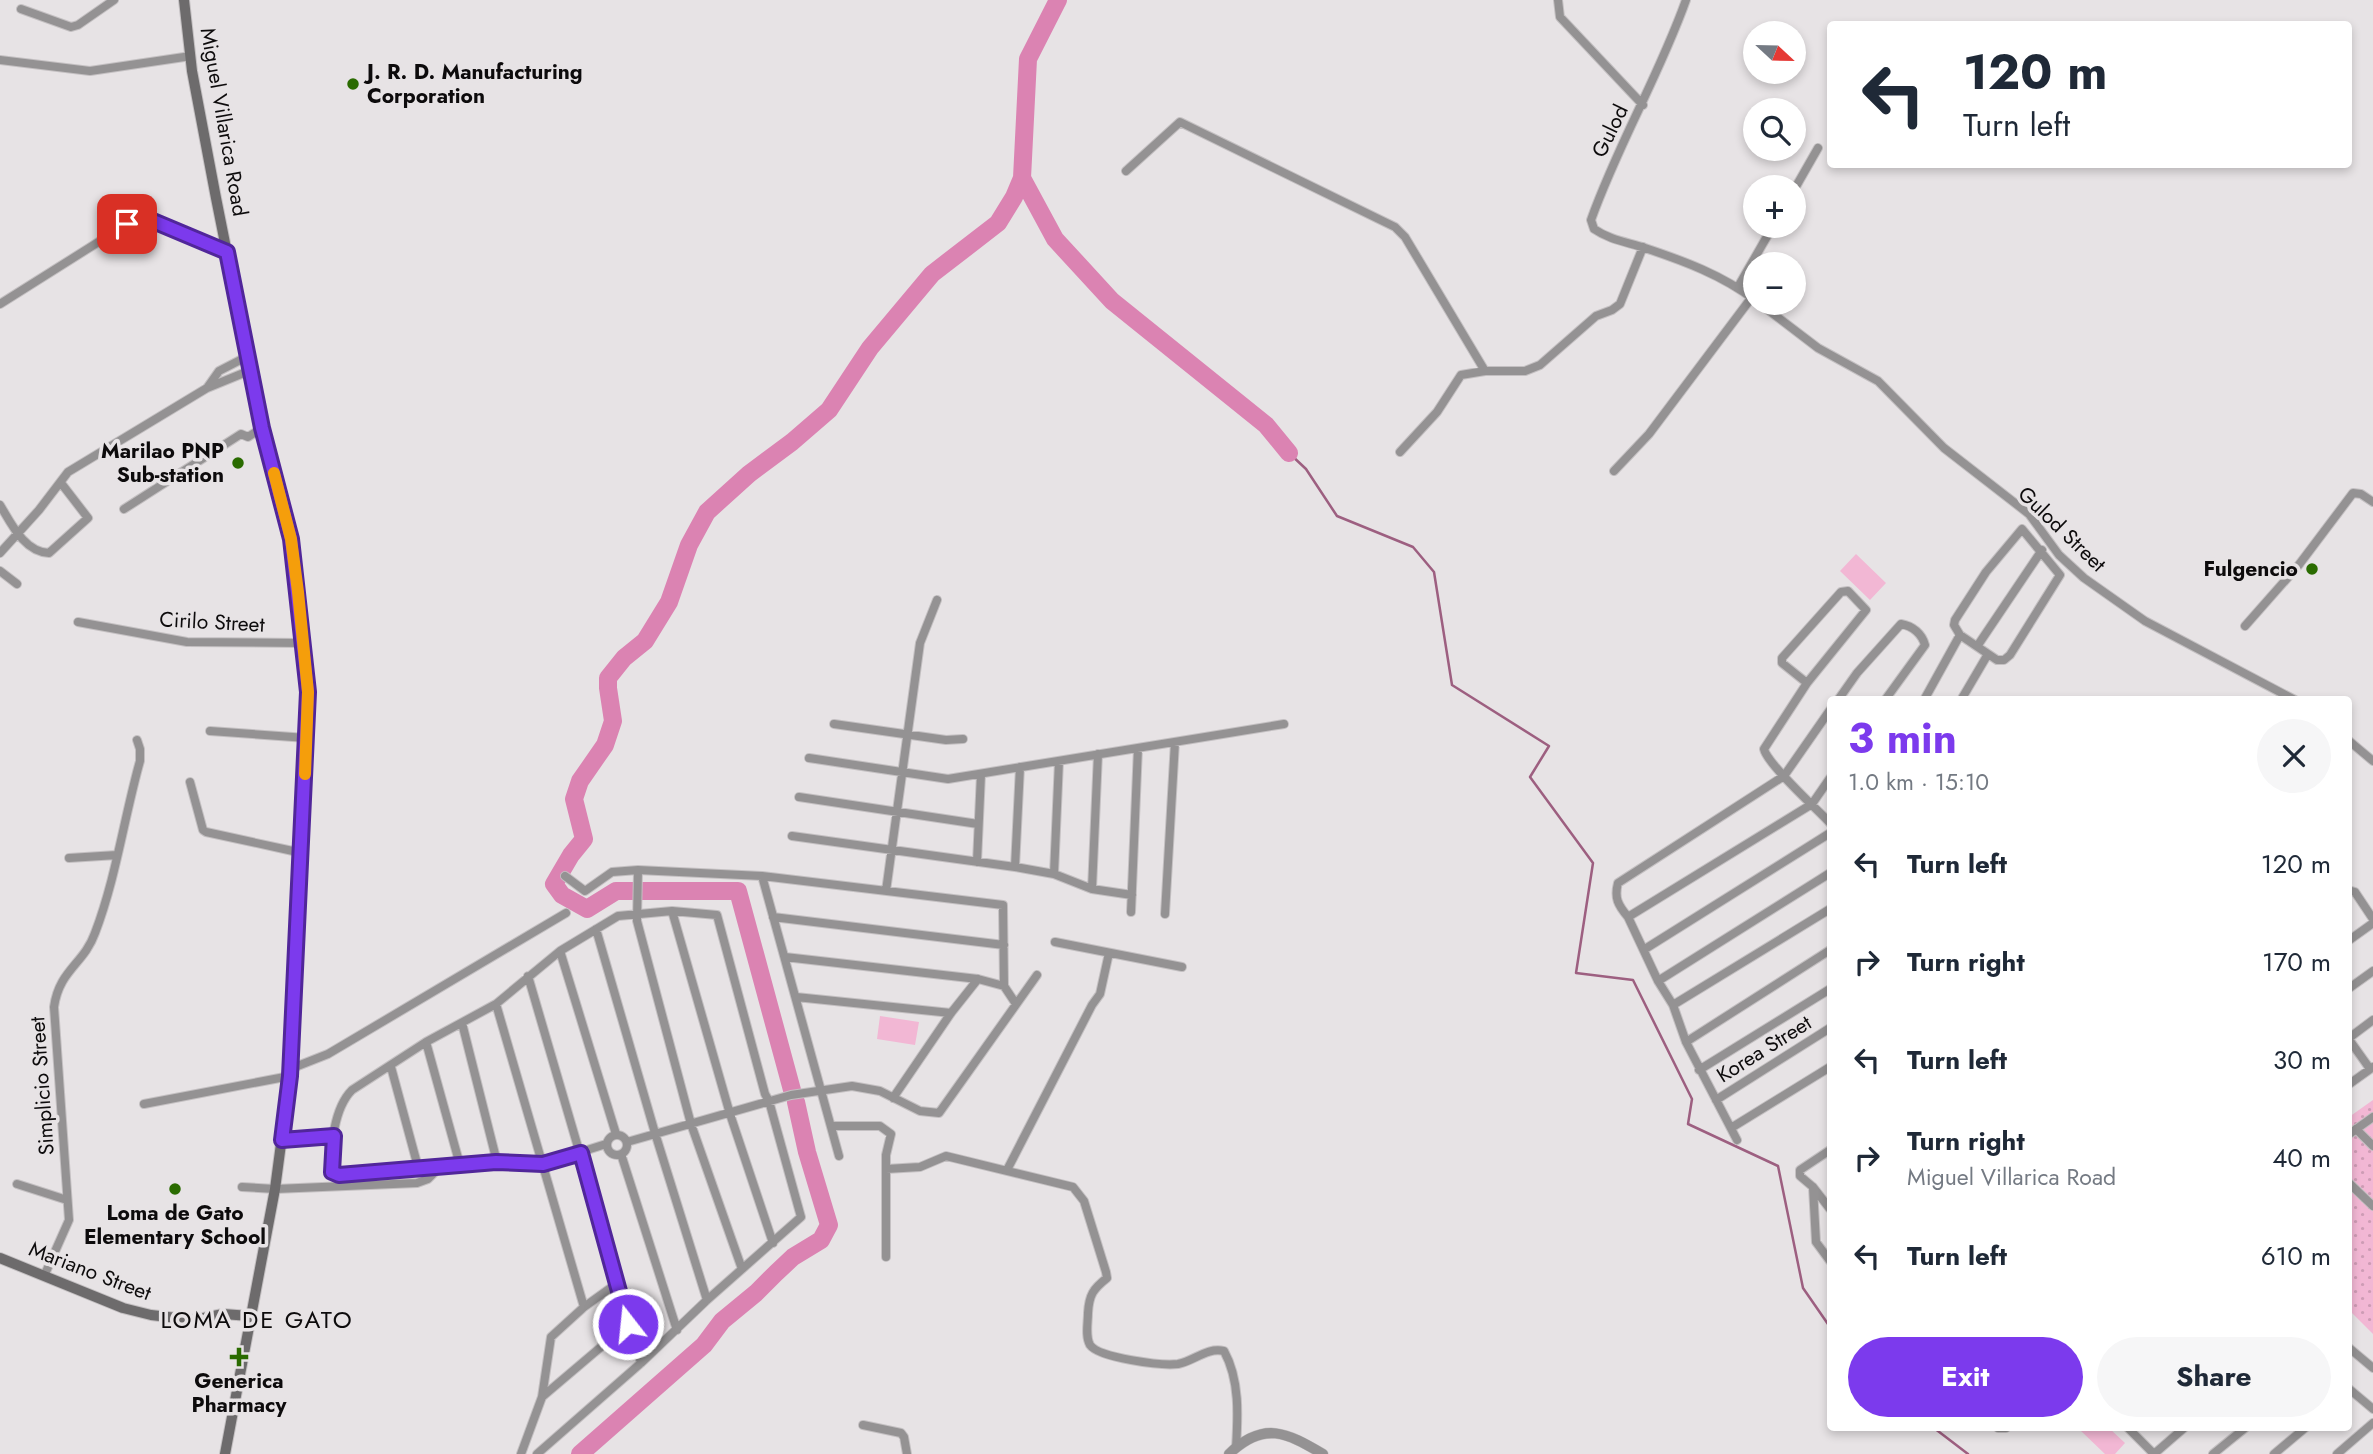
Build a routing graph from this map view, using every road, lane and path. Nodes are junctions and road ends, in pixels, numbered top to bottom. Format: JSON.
{"nodes":[{"id":1,"x":114,"y":0,"type":"edge"},
{"id":2,"x":184,"y":0,"type":"edge"},
{"id":3,"x":1558,"y":0,"type":"edge"},
{"id":4,"x":1686,"y":0,"type":"edge"},
{"id":5,"x":21,"y":9,"type":"dead end"},
{"id":6,"x":191,"y":56,"type":"junction"},
{"id":7,"x":0,"y":60,"type":"edge"},
{"id":8,"x":1643,"y":105,"type":"junction"},
{"id":9,"x":1818,"y":148,"type":"dead end"},
{"id":10,"x":1126,"y":171,"type":"dead end"},
{"id":11,"x":1803,"y":175,"type":"edge"},
{"id":12,"x":1766,"y":238,"type":"edge"},
{"id":13,"x":1643,"y":247,"type":"junction"},
{"id":14,"x":227,"y":252,"type":"junction"},
{"id":15,"x":1738,"y":288,"type":"junction"},
{"id":16,"x":1743,"y":292,"type":"edge"},
{"id":17,"x":0,"y":304,"type":"edge"},
{"id":18,"x":1743,"y":315,"type":"edge"},
{"id":19,"x":1775,"y":315,"type":"edge"},
{"id":20,"x":248,"y":356,"type":"junction"},
{"id":21,"x":251,"y":370,"type":"junction"},
{"id":22,"x":1485,"y":371,"type":"junction"},
{"id":23,"x":207,"y":388,"type":"junction"},
{"id":24,"x":262,"y":428,"type":"junction"},
{"id":25,"x":1400,"y":452,"type":"dead end"},
{"id":26,"x":1614,"y":471,"type":"dead end"},
{"id":27,"x":61,"y":483,"type":"junction"},
{"id":28,"x":2373,"y":502,"type":"edge"},
{"id":29,"x":0,"y":505,"type":"edge"},
{"id":30,"x":124,"y":509,"type":"dead end"},
{"id":31,"x":17,"y":534,"type":"junction"},
{"id":32,"x":2042,"y":550,"type":"junction"},
{"id":33,"x":0,"y":553,"type":"edge"},
{"id":34,"x":0,"y":571,"type":"edge"},
{"id":35,"x":17,"y":584,"type":"dead end"},
{"id":36,"x":937,"y":600,"type":"dead end"},
{"id":37,"x":78,"y":622,"type":"dead end"},
{"id":38,"x":2245,"y":626,"type":"dead end"},
{"id":39,"x":1961,"y":635,"type":"junction"},
{"id":40,"x":303,"y":643,"type":"junction"},
{"id":41,"x":1978,"y":645,"type":"junction"},
{"id":42,"x":1988,"y":654,"type":"junction"},
{"id":43,"x":1807,"y":683,"type":"junction"},
{"id":44,"x":1841,"y":696,"type":"edge"},
{"id":45,"x":1888,"y":696,"type":"edge"},
{"id":46,"x":1926,"y":696,"type":"edge"},
{"id":47,"x":1963,"y":696,"type":"edge"},
{"id":48,"x":2287,"y":696,"type":"edge"},
{"id":49,"x":1827,"y":714,"type":"edge"},
{"id":50,"x":834,"y":724,"type":"dead end"},
{"id":51,"x":1284,"y":724,"type":"dead end"},
{"id":52,"x":210,"y":731,"type":"dead end"},
{"id":53,"x":907,"y":734,"type":"junction"},
{"id":54,"x":307,"y":738,"type":"junction"},
{"id":55,"x":963,"y":739,"type":"dead end"},
{"id":56,"x":137,"y":740,"type":"dead end"},
{"id":57,"x":1175,"y":742,"type":"junction"},
{"id":58,"x":2352,"y":743,"type":"edge"},
{"id":59,"x":1138,"y":748,"type":"junction"},
{"id":60,"x":1098,"y":754,"type":"junction"},
{"id":61,"x":809,"y":758,"type":"dead end"},
{"id":62,"x":1059,"y":761,"type":"junction"},
{"id":63,"x":2373,"y":761,"type":"edge"},
{"id":64,"x":1020,"y":767,"type":"junction"},
{"id":65,"x":901,"y":772,"type":"junction"},
{"id":66,"x":981,"y":774,"type":"junction"},
{"id":67,"x":1784,"y":776,"type":"junction"},
{"id":68,"x":190,"y":782,"type":"dead end"},
{"id":69,"x":1827,"y":782,"type":"edge"},
{"id":70,"x":799,"y":797,"type":"dead end"},
{"id":71,"x":1812,"y":804,"type":"junction"},
{"id":72,"x":896,"y":811,"type":"junction"},
{"id":73,"x":1827,"y":819,"type":"edge"},
{"id":74,"x":978,"y":824,"type":"junction"},
{"id":75,"x":792,"y":835,"type":"dead end"},
{"id":76,"x":1827,"y":835,"type":"edge"},
{"id":77,"x":891,"y":850,"type":"junction"},
{"id":78,"x":302,"y":853,"type":"junction"},
{"id":79,"x":117,"y":855,"type":"junction"},
{"id":80,"x":69,"y":858,"type":"dead end"},
{"id":81,"x":977,"y":862,"type":"junction"},
{"id":82,"x":1015,"y":867,"type":"junction"},
{"id":83,"x":638,"y":870,"type":"junction"},
{"id":84,"x":1054,"y":874,"type":"junction"},
{"id":85,"x":1827,"y":875,"type":"edge"},
{"id":86,"x":565,"y":876,"type":"dead end"},
{"id":87,"x":762,"y":876,"type":"junction"},
{"id":88,"x":1092,"y":888,"type":"junction"},
{"id":89,"x":886,"y":891,"type":"junction"},
{"id":90,"x":2352,"y":892,"type":"edge"},
{"id":91,"x":1132,"y":895,"type":"junction"},
{"id":92,"x":672,"y":911,"type":"junction"},
{"id":93,"x":1827,"y":911,"type":"edge"},
{"id":94,"x":1131,"y":912,"type":"dead end"},
{"id":95,"x":566,"y":913,"type":"dead end"},
{"id":96,"x":637,"y":913,"type":"junction"},
{"id":97,"x":1165,"y":914,"type":"dead end"},
{"id":98,"x":773,"y":917,"type":"junction"},
{"id":99,"x":1628,"y":917,"type":"junction"},
{"id":100,"x":2373,"y":921,"type":"edge"},
{"id":101,"x":596,"y":929,"type":"junction"},
{"id":102,"x":2352,"y":938,"type":"edge"},
{"id":103,"x":1055,"y":942,"type":"dead end"},
{"id":104,"x":1004,"y":945,"type":"junction"},
{"id":105,"x":1645,"y":949,"type":"junction"},
{"id":106,"x":560,"y":951,"type":"junction"},
{"id":107,"x":1827,"y":952,"type":"edge"},
{"id":108,"x":1109,"y":953,"type":"junction"},
{"id":109,"x":785,"y":957,"type":"junction"},
{"id":110,"x":1182,"y":967,"type":"dead end"},
{"id":111,"x":2373,"y":971,"type":"edge"},
{"id":112,"x":1037,"y":975,"type":"dead end"},
{"id":113,"x":528,"y":976,"type":"junction"},
{"id":114,"x":978,"y":979,"type":"junction"},
{"id":115,"x":1658,"y":981,"type":"junction"},
{"id":116,"x":1004,"y":986,"type":"junction"},
{"id":117,"x":2352,"y":986,"type":"edge"},
{"id":118,"x":1827,"y":991,"type":"edge"},
{"id":119,"x":796,"y":997,"type":"junction"},
{"id":120,"x":496,"y":1004,"type":"junction"},
{"id":121,"x":1016,"y":1004,"type":"junction"},
{"id":122,"x":1673,"y":1005,"type":"junction"},
{"id":123,"x":951,"y":1013,"type":"junction"},
{"id":124,"x":2373,"y":1020,"type":"edge"},
{"id":125,"x":462,"y":1023,"type":"junction"},
{"id":126,"x":1827,"y":1030,"type":"edge"},
{"id":127,"x":2352,"y":1036,"type":"edge"},
{"id":128,"x":426,"y":1042,"type":"junction"},
{"id":129,"x":1686,"y":1042,"type":"junction"},
{"id":130,"x":2352,"y":1042,"type":"edge"},
{"id":131,"x":391,"y":1067,"type":"junction"},
{"id":132,"x":2372,"y":1068,"type":"edge"},
{"id":133,"x":1827,"y":1069,"type":"edge"},
{"id":134,"x":1699,"y":1070,"type":"junction"},
{"id":135,"x":290,"y":1073,"type":"junction"},
{"id":136,"x":2352,"y":1082,"type":"edge"},
{"id":137,"x":822,"y":1090,"type":"junction"},
{"id":138,"x":893,"y":1098,"type":"junction"},
{"id":139,"x":1716,"y":1100,"type":"junction"},
{"id":140,"x":769,"y":1101,"type":"junction"},
{"id":141,"x":144,"y":1104,"type":"dead end"},
{"id":142,"x":730,"y":1114,"type":"junction"},
{"id":143,"x":2373,"y":1117,"type":"edge"},
{"id":144,"x":691,"y":1124,"type":"junction"},
{"id":145,"x":831,"y":1126,"type":"junction"},
{"id":146,"x":1731,"y":1128,"type":"junction"},
{"id":147,"x":2356,"y":1129,"type":"junction"},
{"id":148,"x":2352,"y":1132,"type":"edge"},
{"id":149,"x":655,"y":1133,"type":"junction"},
{"id":150,"x":616,"y":1134,"type":"junction"},
{"id":151,"x":334,"y":1136,"type":"junction"},
{"id":152,"x":282,"y":1140,"type":"junction"},
{"id":153,"x":1737,"y":1140,"type":"dead end"},
{"id":154,"x":627,"y":1142,"type":"junction"},
{"id":155,"x":606,"y":1144,"type":"junction"},
{"id":156,"x":2373,"y":1146,"type":"edge"},
{"id":157,"x":581,"y":1153,"type":"junction"},
{"id":158,"x":1827,"y":1153,"type":"edge"},
{"id":159,"x":621,"y":1154,"type":"junction"},
{"id":160,"x":839,"y":1156,"type":"dead end"},
{"id":161,"x":496,"y":1162,"type":"junction"},
{"id":162,"x":543,"y":1164,"type":"junction"},
{"id":163,"x":460,"y":1165,"type":"junction"},
{"id":164,"x":418,"y":1167,"type":"junction"},
{"id":165,"x":440,"y":1167,"type":"junction"},
{"id":166,"x":887,"y":1169,"type":"junction"},
{"id":167,"x":1007,"y":1170,"type":"junction"},
{"id":168,"x":17,"y":1184,"type":"dead end"},
{"id":169,"x":2352,"y":1185,"type":"edge"},
{"id":170,"x":242,"y":1186,"type":"dead end"},
{"id":171,"x":1813,"y":1187,"type":"junction"},
{"id":172,"x":275,"y":1189,"type":"junction"},
{"id":173,"x":67,"y":1200,"type":"junction"},
{"id":174,"x":1827,"y":1205,"type":"edge"},
{"id":175,"x":2373,"y":1206,"type":"edge"},
{"id":176,"x":772,"y":1243,"type":"junction"},
{"id":177,"x":886,"y":1257,"type":"dead end"},
{"id":178,"x":1827,"y":1257,"type":"edge"},
{"id":179,"x":0,"y":1258,"type":"edge"},
{"id":180,"x":742,"y":1269,"type":"junction"},
{"id":181,"x":45,"y":1275,"type":"junction"},
{"id":182,"x":616,"y":1284,"type":"junction"},
{"id":183,"x":708,"y":1300,"type":"junction"},
{"id":184,"x":584,"y":1307,"type":"junction"},
{"id":185,"x":250,"y":1316,"type":"junction"},
{"id":186,"x":628,"y":1324,"type":"junction"},
{"id":187,"x":677,"y":1330,"type":"junction"},
{"id":188,"x":2352,"y":1350,"type":"edge"},
{"id":189,"x":641,"y":1363,"type":"junction"},
{"id":190,"x":2373,"y":1368,"type":"edge"},
{"id":191,"x":2352,"y":1392,"type":"edge"},
{"id":192,"x":542,"y":1397,"type":"junction"},
{"id":193,"x":2373,"y":1409,"type":"edge"},
{"id":194,"x":2373,"y":1423,"type":"edge"},
{"id":195,"x":863,"y":1425,"type":"dead end"},
{"id":196,"x":2130,"y":1431,"type":"edge"},
{"id":197,"x":2181,"y":1431,"type":"edge"},
{"id":198,"x":2241,"y":1431,"type":"edge"},
{"id":199,"x":2301,"y":1431,"type":"edge"},
{"id":200,"x":1232,"y":1451,"type":"edge"},
{"id":201,"x":225,"y":1454,"type":"edge"},
{"id":202,"x":521,"y":1454,"type":"edge"},
{"id":203,"x":537,"y":1454,"type":"edge"},
{"id":204,"x":907,"y":1454,"type":"edge"},
{"id":205,"x":1323,"y":1454,"type":"edge"},
{"id":206,"x":2154,"y":1454,"type":"edge"},
{"id":207,"x":2213,"y":1454,"type":"edge"},
{"id":208,"x":2274,"y":1454,"type":"edge"},
{"id":209,"x":2337,"y":1454,"type":"edge"}],
"edges":[{"from":1,"to":5,"type":"street"},
{"from":2,"to":6,"type":"main road","name":"Miguel Villarica Road"},
{"from":3,"to":8,"type":"street"},
{"from":4,"to":8,"type":"street","name":"Gulod"},
{"from":6,"to":7,"type":"street"},
{"from":6,"to":14,"type":"main road","name":"Miguel Villarica Road"},
{"from":8,"to":13,"type":"street","name":"Gulod"},
{"from":9,"to":11,"type":"street"},
{"from":10,"to":22,"type":"street"},
{"from":12,"to":15,"type":"street"},
{"from":13,"to":15,"type":"street","name":"Gulod Street"},
{"from":13,"to":22,"type":"street"},
{"from":14,"to":17,"type":"street"},
{"from":14,"to":20,"type":"main road","name":"Miguel Villarica Road"},
{"from":15,"to":16,"type":"street","name":"Gulod Street"},
{"from":18,"to":26,"type":"street"},
{"from":19,"to":48,"type":"street","name":"Gulod Street"},
{"from":20,"to":21,"type":"main road","name":"Miguel Villarica Road"},
{"from":20,"to":23,"type":"street"},
{"from":21,"to":23,"type":"street"},
{"from":21,"to":24,"type":"main road","name":"Miguel Villarica Road"},
{"from":22,"to":25,"type":"street"},
{"from":23,"to":27,"type":"street"},
{"from":24,"to":30,"type":"street"},
{"from":24,"to":40,"type":"main road","name":"Miguel Villarica Road"},
{"from":27,"to":31,"type":"street"},
{"from":27,"to":31,"type":"street"},
{"from":28,"to":38,"type":"street"},
{"from":29,"to":31,"type":"street"},
{"from":31,"to":33,"type":"street"},
{"from":32,"to":39,"type":"street"},
{"from":32,"to":41,"type":"street"},
{"from":32,"to":42,"type":"street"},
{"from":34,"to":35,"type":"street"},
{"from":36,"to":53,"type":"street"},
{"from":37,"to":40,"type":"street","name":"Cirilo Street"},
{"from":39,"to":41,"type":"street"},
{"from":39,"to":46,"type":"street"},
{"from":40,"to":54,"type":"main road","name":"Miguel Villarica Road"},
{"from":41,"to":42,"type":"street"},
{"from":42,"to":47,"type":"street"},
{"from":43,"to":43,"type":"street"},
{"from":43,"to":67,"type":"street"},
{"from":44,"to":45,"type":"street"},
{"from":49,"to":67,"type":"street"},
{"from":50,"to":53,"type":"street"},
{"from":51,"to":57,"type":"street"},
{"from":52,"to":54,"type":"street"},
{"from":53,"to":55,"type":"street"},
{"from":53,"to":65,"type":"street"},
{"from":54,"to":78,"type":"main road","name":"Miguel Villarica Road"},
{"from":56,"to":79,"type":"street","name":"Simplicio Street"},
{"from":57,"to":59,"type":"street"},
{"from":57,"to":97,"type":"street"},
{"from":58,"to":63,"type":"street"},
{"from":59,"to":60,"type":"street"},
{"from":59,"to":91,"type":"street"},
{"from":60,"to":62,"type":"street"},
{"from":60,"to":88,"type":"street"},
{"from":61,"to":65,"type":"street"},
{"from":62,"to":64,"type":"street"},
{"from":62,"to":84,"type":"street"},
{"from":64,"to":66,"type":"street"},
{"from":64,"to":82,"type":"street"},
{"from":65,"to":66,"type":"street"},
{"from":65,"to":72,"type":"street"},
{"from":66,"to":74,"type":"street"},
{"from":67,"to":71,"type":"street"},
{"from":67,"to":99,"type":"street"},
{"from":68,"to":78,"type":"street"},
{"from":69,"to":71,"type":"street"},
{"from":70,"to":72,"type":"street"},
{"from":71,"to":73,"type":"street"},
{"from":71,"to":99,"type":"street"},
{"from":72,"to":74,"type":"street"},
{"from":72,"to":77,"type":"street"},
{"from":74,"to":81,"type":"street"},
{"from":75,"to":77,"type":"street"},
{"from":76,"to":105,"type":"street"},
{"from":77,"to":81,"type":"street"},
{"from":77,"to":89,"type":"street"},
{"from":78,"to":135,"type":"main road","name":"Miguel Villarica Road"},
{"from":79,"to":80,"type":"street"},
{"from":79,"to":173,"type":"street","name":"Simplicio Street"},
{"from":81,"to":82,"type":"street"},
{"from":82,"to":84,"type":"street"},
{"from":83,"to":86,"type":"street"},
{"from":83,"to":87,"type":"street"},
{"from":83,"to":96,"type":"street"},
{"from":84,"to":88,"type":"street"},
{"from":85,"to":115,"type":"street"},
{"from":87,"to":89,"type":"street"},
{"from":87,"to":98,"type":"street"},
{"from":88,"to":91,"type":"street"},
{"from":89,"to":104,"type":"street"},
{"from":90,"to":100,"type":"street"},
{"from":91,"to":94,"type":"street"},
{"from":92,"to":96,"type":"street"},
{"from":92,"to":140,"type":"street"},
{"from":92,"to":142,"type":"street"},
{"from":93,"to":122,"type":"street"},
{"from":95,"to":135,"type":"street"},
{"from":96,"to":101,"type":"street"},
{"from":96,"to":144,"type":"street"},
{"from":98,"to":104,"type":"street"},
{"from":98,"to":109,"type":"street"},
{"from":99,"to":105,"type":"street"},
{"from":100,"to":102,"type":"street"},
{"from":101,"to":106,"type":"street"},
{"from":101,"to":149,"type":"street"},
{"from":103,"to":108,"type":"street"},
{"from":104,"to":116,"type":"street"},
{"from":105,"to":115,"type":"street"},
{"from":106,"to":113,"type":"street"},
{"from":106,"to":150,"type":"street"},
{"from":107,"to":129,"type":"street"},
{"from":108,"to":110,"type":"street"},
{"from":108,"to":167,"type":"street"},
{"from":109,"to":114,"type":"street"},
{"from":109,"to":119,"type":"street"},
{"from":111,"to":117,"type":"street"},
{"from":112,"to":121,"type":"street"},
{"from":113,"to":120,"type":"street"},
{"from":113,"to":157,"type":"street"},
{"from":114,"to":116,"type":"street"},
{"from":114,"to":123,"type":"street"},
{"from":115,"to":122,"type":"street"},
{"from":116,"to":121,"type":"street"},
{"from":118,"to":134,"type":"street"},
{"from":119,"to":123,"type":"street"},
{"from":119,"to":137,"type":"street"},
{"from":120,"to":125,"type":"street"},
{"from":120,"to":162,"type":"street"},
{"from":121,"to":138,"type":"street"},
{"from":122,"to":129,"type":"street"},
{"from":123,"to":138,"type":"street"},
{"from":124,"to":127,"type":"street"},
{"from":125,"to":128,"type":"street"},
{"from":125,"to":161,"type":"street"},
{"from":126,"to":139,"type":"street","name":"Korea Street"},
{"from":128,"to":131,"type":"street"},
{"from":128,"to":163,"type":"street"},
{"from":129,"to":134,"type":"street"},
{"from":130,"to":132,"type":"street"},
{"from":131,"to":151,"type":"street"},
{"from":131,"to":164,"type":"street"},
{"from":132,"to":136,"type":"street"},
{"from":133,"to":146,"type":"street"},
{"from":134,"to":139,"type":"street"},
{"from":135,"to":141,"type":"street"},
{"from":135,"to":152,"type":"main road","name":"Miguel Villarica Road"},
{"from":137,"to":138,"type":"street"},
{"from":137,"to":140,"type":"street"},
{"from":137,"to":145,"type":"street"},
{"from":139,"to":146,"type":"street"},
{"from":140,"to":142,"type":"street"},
{"from":140,"to":176,"type":"street"},
{"from":142,"to":144,"type":"street"},
{"from":142,"to":176,"type":"street"},
{"from":143,"to":147,"type":"street"},
{"from":144,"to":149,"type":"street"},
{"from":144,"to":180,"type":"street"},
{"from":145,"to":160,"type":"street"},
{"from":145,"to":166,"type":"street"},
{"from":146,"to":153,"type":"street"},
{"from":147,"to":148,"type":"street"},
{"from":147,"to":156,"type":"street"},
{"from":149,"to":154,"type":"street"},
{"from":149,"to":183,"type":"street"},
{"from":150,"to":154,"type":"street"},
{"from":150,"to":155,"type":"street"},
{"from":151,"to":152,"type":"street"},
{"from":151,"to":164,"type":"street"},
{"from":152,"to":172,"type":"main road","name":"Miguel Villarica Road"},
{"from":154,"to":159,"type":"street"},
{"from":155,"to":157,"type":"street"},
{"from":155,"to":159,"type":"street"},
{"from":157,"to":162,"type":"street"},
{"from":157,"to":182,"type":"street"},
{"from":158,"to":171,"type":"street"},
{"from":159,"to":187,"type":"street"},
{"from":161,"to":162,"type":"street"},
{"from":161,"to":163,"type":"street"},
{"from":162,"to":184,"type":"street"},
{"from":163,"to":165,"type":"street"},
{"from":164,"to":165,"type":"street"},
{"from":165,"to":172,"type":"street"},
{"from":166,"to":167,"type":"street"},
{"from":166,"to":177,"type":"street"},
{"from":167,"to":200,"type":"street"},
{"from":168,"to":173,"type":"street"},
{"from":169,"to":175,"type":"street"},
{"from":170,"to":172,"type":"street"},
{"from":171,"to":174,"type":"street"},
{"from":171,"to":178,"type":"street"},
{"from":172,"to":185,"type":"main road","name":"Miguel Villarica Road"},
{"from":173,"to":181,"type":"street","name":"Simplicio Street"},
{"from":176,"to":180,"type":"street"},
{"from":179,"to":181,"type":"main road","name":"Mariano Street"},
{"from":180,"to":183,"type":"street"},
{"from":181,"to":185,"type":"main road","name":"Mariano Street"},
{"from":182,"to":184,"type":"street"},
{"from":182,"to":186,"type":"street"},
{"from":183,"to":187,"type":"street"},
{"from":184,"to":192,"type":"street"},
{"from":185,"to":201,"type":"main road","name":"Miguel Villarica Road"},
{"from":186,"to":189,"type":"street"},
{"from":186,"to":192,"type":"street"},
{"from":187,"to":189,"type":"street"},
{"from":188,"to":190,"type":"street"},
{"from":189,"to":203,"type":"street"},
{"from":191,"to":193,"type":"street"},
{"from":192,"to":202,"type":"street"},
{"from":194,"to":209,"type":"street"},
{"from":195,"to":204,"type":"street"},
{"from":196,"to":206,"type":"street"},
{"from":197,"to":206,"type":"street"},
{"from":198,"to":207,"type":"street"},
{"from":199,"to":208,"type":"street"},
{"from":200,"to":205,"type":"street"}]}
